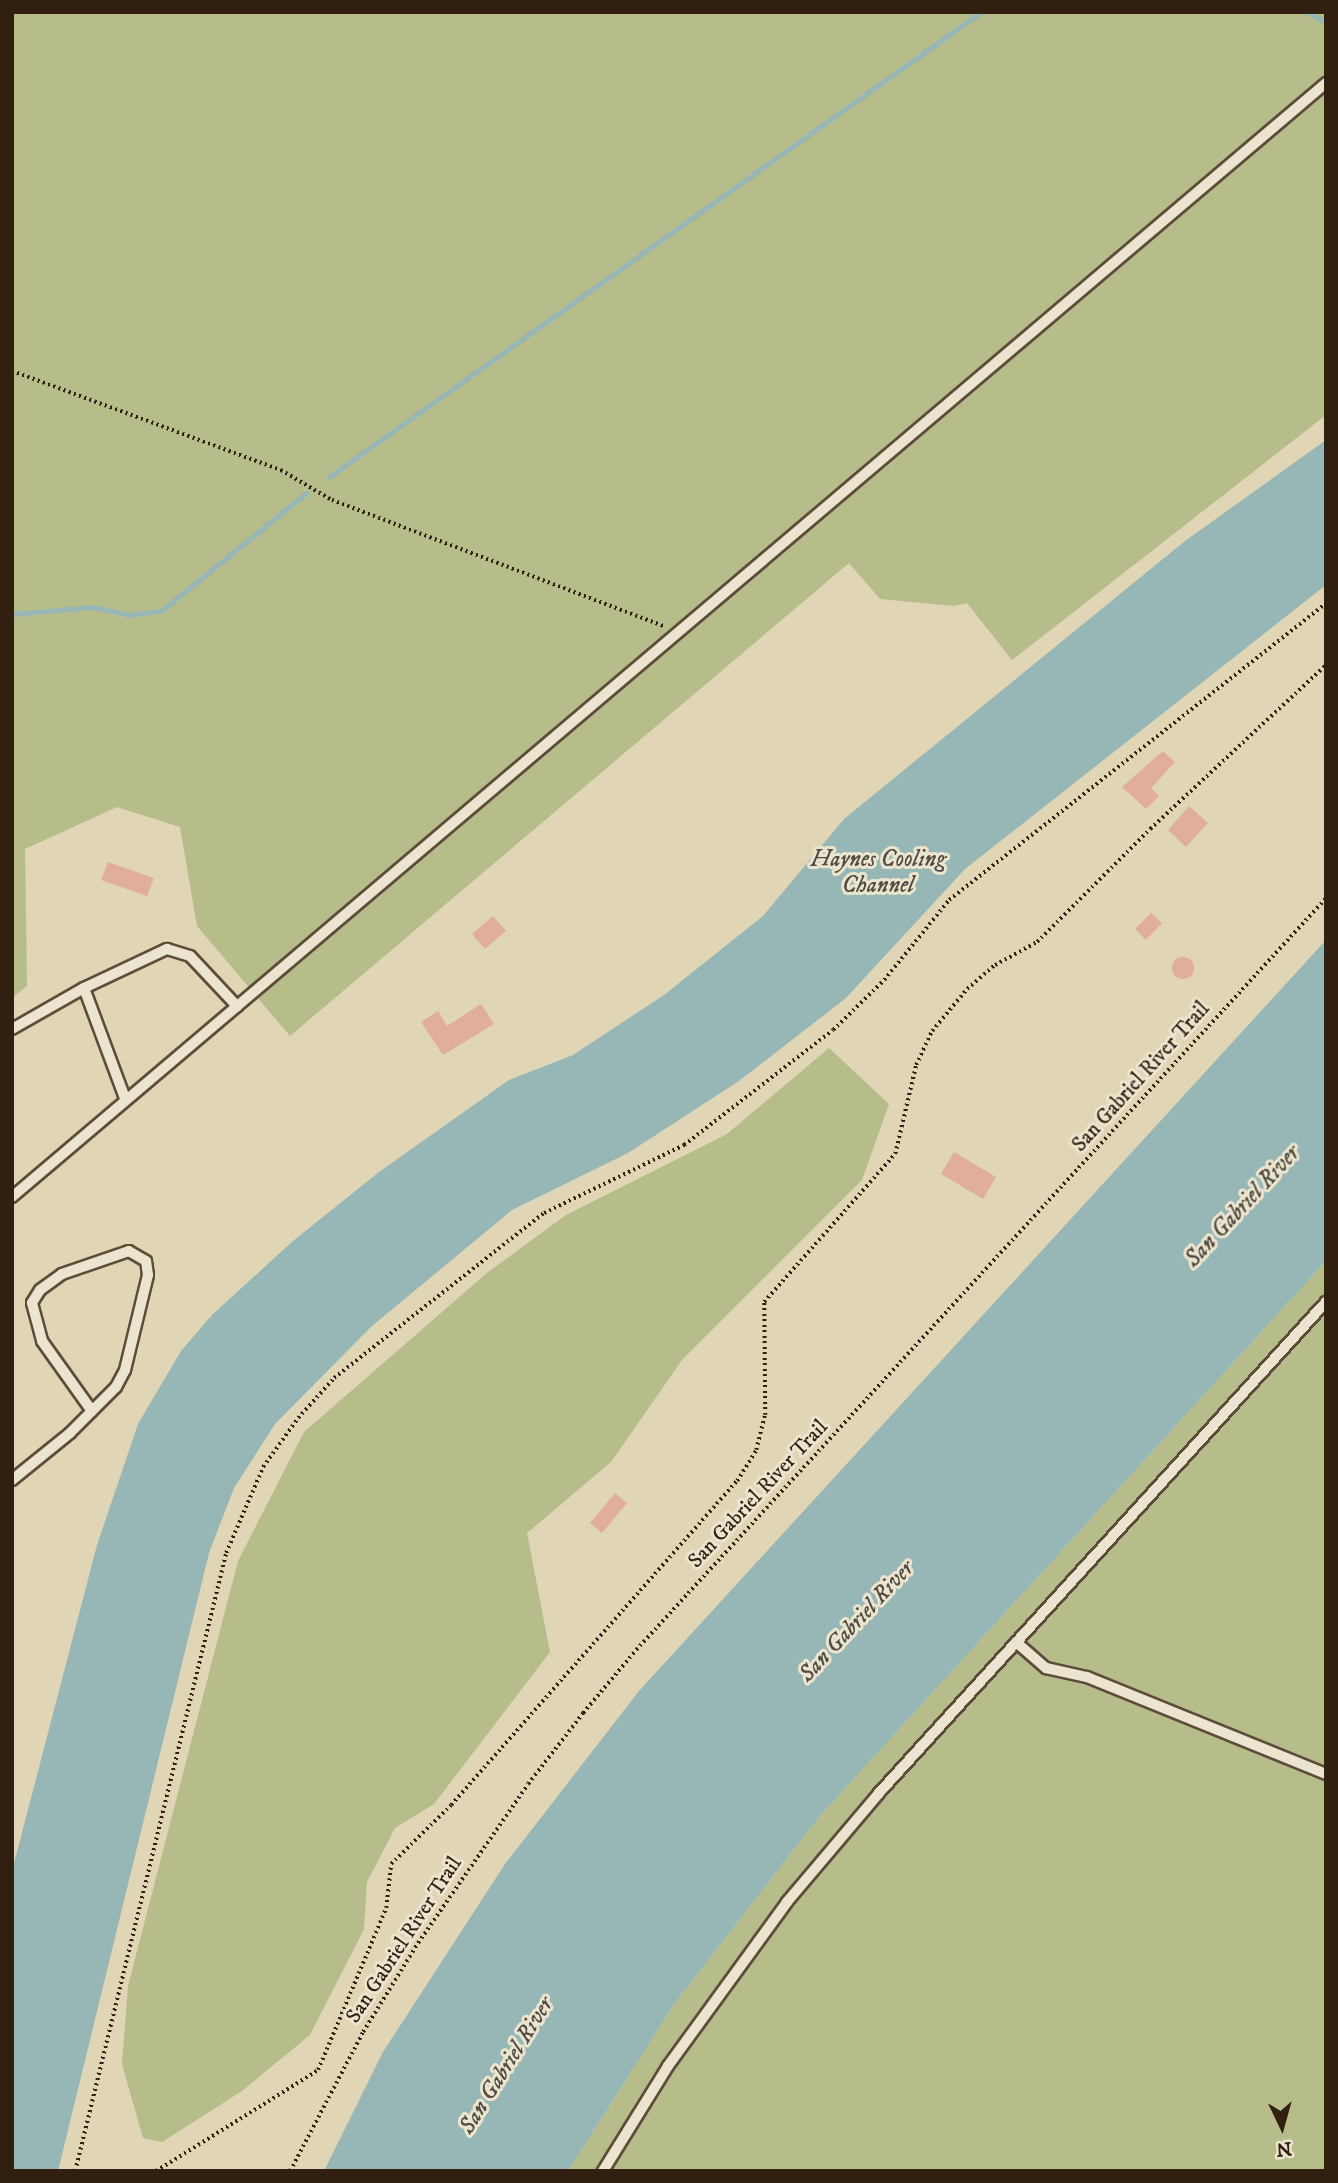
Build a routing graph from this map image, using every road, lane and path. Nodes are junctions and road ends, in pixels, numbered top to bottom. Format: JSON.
{"nodes":[{"id":1,"x":1326,"y":83,"type":"edge"},
{"id":2,"x":12,"y":371,"type":"edge"},
{"id":3,"x":1326,"y":603,"type":"edge"},
{"id":4,"x":679,"y":632,"type":"junction"},
{"id":5,"x":1326,"y":664,"type":"edge"},
{"id":6,"x":1326,"y":898,"type":"edge"},
{"id":7,"x":84,"y":988,"type":"junction"},
{"id":8,"x":237,"y":1006,"type":"junction"},
{"id":9,"x":12,"y":1029,"type":"edge"},
{"id":10,"x":125,"y":1098,"type":"junction"},
{"id":11,"x":12,"y":1197,"type":"edge"},
{"id":12,"x":1326,"y":1302,"type":"edge"},
{"id":13,"x":92,"y":1411,"type":"junction"},
{"id":14,"x":12,"y":1480,"type":"edge"},
{"id":15,"x":1016,"y":1642,"type":"junction"},
{"id":16,"x":1326,"y":1774,"type":"edge"},
{"id":17,"x":75,"y":2171,"type":"edge"},
{"id":18,"x":156,"y":2171,"type":"edge"},
{"id":19,"x":289,"y":2171,"type":"edge"},
{"id":20,"x":603,"y":2171,"type":"edge"}],
"edges":[{"from":1,"to":4,"type":"lane"},
{"from":2,"to":4,"type":"path"},
{"from":3,"to":17,"type":"path"},
{"from":4,"to":8,"type":"lane"},
{"from":5,"to":18,"type":"path"},
{"from":6,"to":19,"type":"path","name":"San Gabriel River Trail"},
{"from":7,"to":8,"type":"lane"},
{"from":7,"to":9,"type":"lane"},
{"from":7,"to":10,"type":"lane"},
{"from":8,"to":10,"type":"lane"},
{"from":10,"to":11,"type":"lane"},
{"from":12,"to":15,"type":"lane"},
{"from":13,"to":13,"type":"lane"},
{"from":13,"to":14,"type":"lane"},
{"from":15,"to":16,"type":"lane"},
{"from":15,"to":20,"type":"lane"}]}
